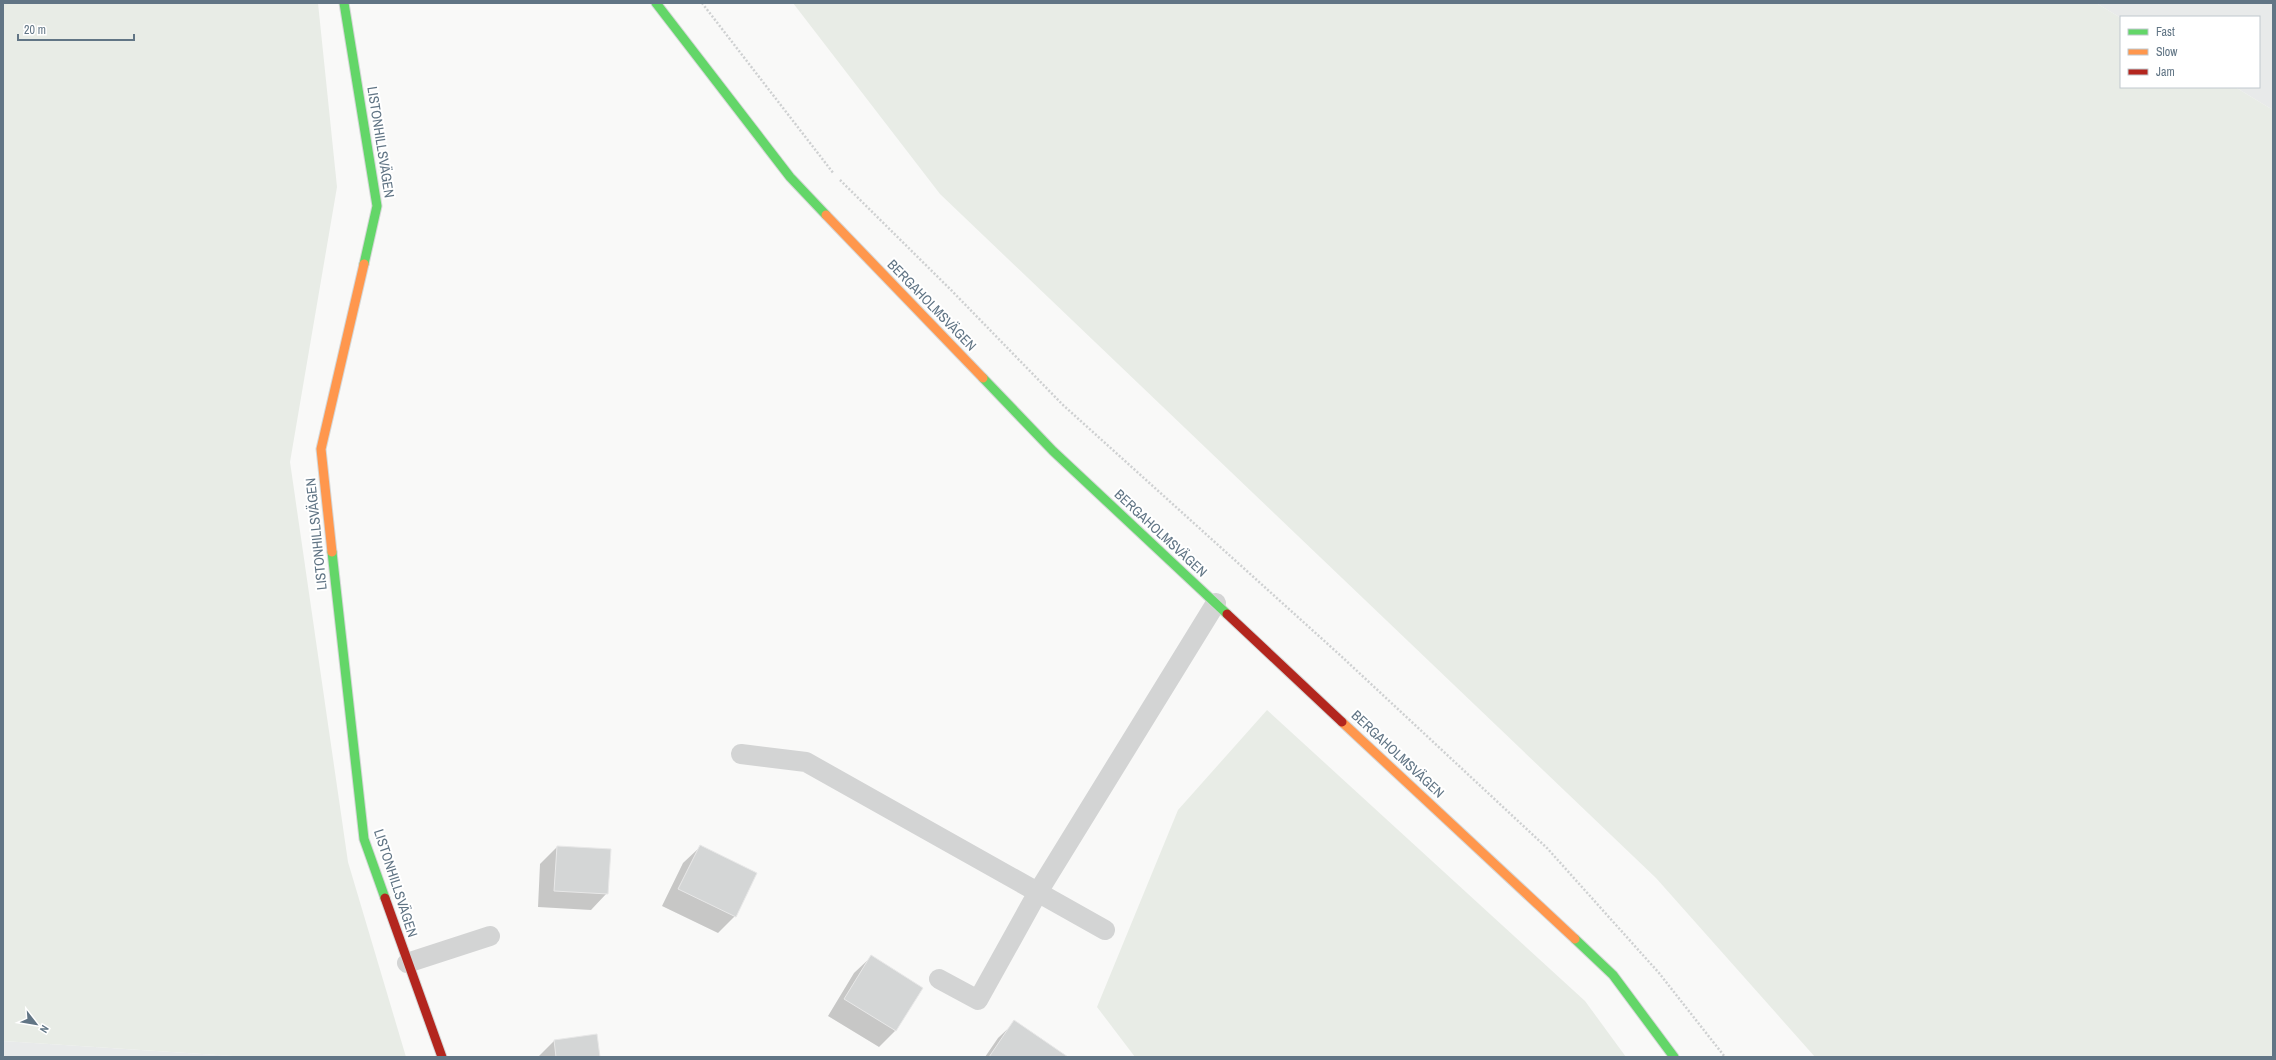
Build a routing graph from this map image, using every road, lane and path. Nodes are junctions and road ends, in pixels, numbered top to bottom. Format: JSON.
{"nodes":[{"id":1,"x":344,"y":3,"type":"edge"},
{"id":2,"x":656,"y":3,"type":"edge"},
{"id":3,"x":702,"y":3,"type":"edge"},
{"id":4,"x":1216,"y":603,"type":"junction"},
{"id":5,"x":741,"y":754,"type":"dead end"},
{"id":6,"x":1038,"y":892,"type":"junction"},
{"id":7,"x":1105,"y":930,"type":"dead end"},
{"id":8,"x":490,"y":936,"type":"dead end"},
{"id":9,"x":407,"y":962,"type":"junction"},
{"id":10,"x":939,"y":979,"type":"dead end"},
{"id":11,"x":442,"y":1057,"type":"edge"},
{"id":12,"x":1674,"y":1057,"type":"edge"},
{"id":13,"x":1725,"y":1057,"type":"edge"}],
"edges":[{"from":1,"to":9,"type":"main road","name":"LISTONHILLSVÄGEN"},
{"from":2,"to":4,"type":"main road","name":"BERGAHOLMSVÄGEN"},
{"from":3,"to":13,"type":"path"},
{"from":4,"to":6,"type":"lane"},
{"from":4,"to":12,"type":"main road","name":"BERGAHOLMSVÄGEN"},
{"from":5,"to":6,"type":"lane"},
{"from":6,"to":7,"type":"lane"},
{"from":6,"to":10,"type":"lane"},
{"from":8,"to":9,"type":"lane"},
{"from":9,"to":11,"type":"main road","name":"LISTONHILLSVÄGEN"}]}
